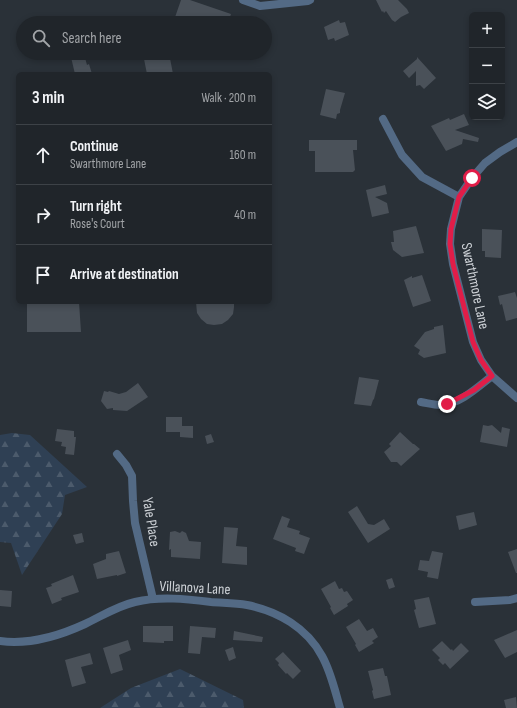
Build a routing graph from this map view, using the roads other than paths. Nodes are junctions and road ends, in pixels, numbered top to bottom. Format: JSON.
{"nodes":[{"id":1,"x":243,"y":0,"type":"edge"},
{"id":2,"x":310,"y":0,"type":"edge"},
{"id":3,"x":383,"y":119,"type":"dead end"},
{"id":4,"x":517,"y":142,"type":"edge"},
{"id":5,"x":459,"y":197,"type":"junction"},
{"id":6,"x":492,"y":376,"type":"junction"},
{"id":7,"x":517,"y":398,"type":"edge"},
{"id":8,"x":421,"y":402,"type":"dead end"},
{"id":9,"x":117,"y":454,"type":"dead end"},
{"id":10,"x":517,"y":598,"type":"edge"},
{"id":11,"x":153,"y":599,"type":"junction"},
{"id":12,"x":475,"y":602,"type":"dead end"},
{"id":13,"x":0,"y":641,"type":"edge"},
{"id":14,"x":340,"y":708,"type":"edge"}],
"edges":[{"from":1,"to":2,"type":"street"},
{"from":3,"to":5,"type":"street"},
{"from":4,"to":5,"type":"street","name":"Swarthmore Lane"},
{"from":5,"to":6,"type":"street","name":"Swarthmore Lane"},
{"from":6,"to":7,"type":"street","name":"Swarthmore Lane"},
{"from":6,"to":8,"type":"street"},
{"from":9,"to":11,"type":"street","name":"Yale Place"},
{"from":10,"to":12,"type":"street"},
{"from":11,"to":13,"type":"street","name":"Villanova Lane"},
{"from":11,"to":14,"type":"street","name":"Villanova Lane"}]}
